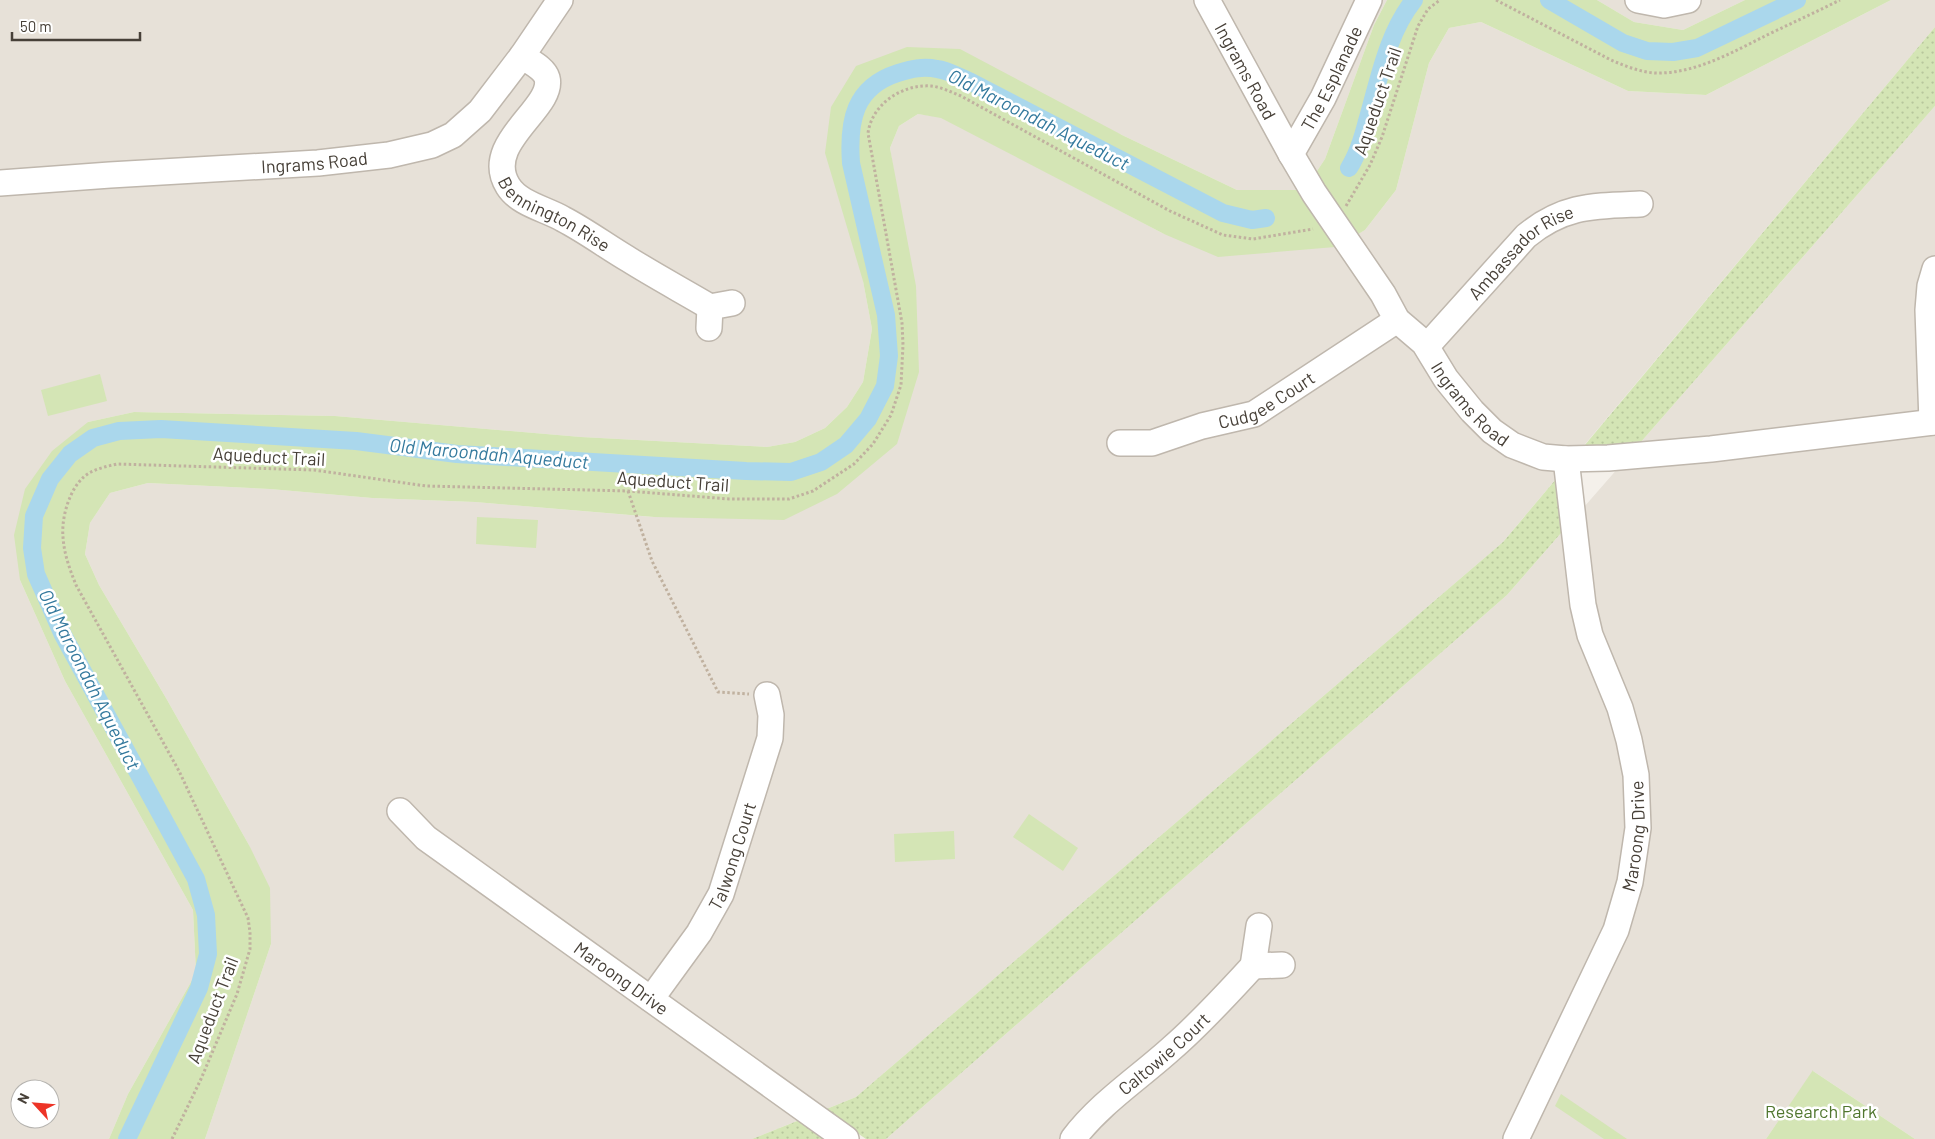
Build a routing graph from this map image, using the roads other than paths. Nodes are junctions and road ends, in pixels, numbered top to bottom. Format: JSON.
{"nodes":[{"id":1,"x":560,"y":0,"type":"edge"},
{"id":2,"x":1207,"y":0,"type":"edge"},
{"id":3,"x":1369,"y":0,"type":"edge"},
{"id":4,"x":1638,"y":0,"type":"edge"},
{"id":5,"x":1688,"y":0,"type":"edge"},
{"id":6,"x":522,"y":56,"type":"junction"},
{"id":7,"x":1291,"y":154,"type":"junction"},
{"id":8,"x":0,"y":183,"type":"edge"},
{"id":9,"x":1640,"y":204,"type":"dead end"},
{"id":10,"x":1935,"y":269,"type":"edge"},
{"id":11,"x":717,"y":313,"type":"dead end"},
{"id":12,"x":1397,"y":320,"type":"junction"},
{"id":13,"x":1427,"y":346,"type":"junction"},
{"id":14,"x":1933,"y":422,"type":"edge"},
{"id":15,"x":1120,"y":443,"type":"dead end"},
{"id":16,"x":1566,"y":459,"type":"junction"},
{"id":17,"x":767,"y":695,"type":"road end"},
{"id":18,"x":400,"y":811,"type":"dead end"},
{"id":19,"x":1259,"y":926,"type":"dead end"},
{"id":20,"x":1282,"y":965,"type":"dead end"},
{"id":21,"x":1253,"y":966,"type":"junction"},
{"id":22,"x":651,"y":999,"type":"junction"},
{"id":23,"x":846,"y":1139,"type":"edge"},
{"id":24,"x":1073,"y":1139,"type":"edge"},
{"id":25,"x":1516,"y":1139,"type":"edge"}],
"edges":[{"from":1,"to":6,"type":"street","name":"Ingrams Road"},
{"from":2,"to":7,"type":"street","name":"Ingrams Road"},
{"from":3,"to":7,"type":"street","name":"The Esplanade"},
{"from":4,"to":5,"type":"street"},
{"from":6,"to":8,"type":"street","name":"Ingrams Road"},
{"from":6,"to":11,"type":"street","name":"Bennington Rise"},
{"from":7,"to":12,"type":"street","name":"Ingrams Road"},
{"from":9,"to":13,"type":"street","name":"Ambassador Rise"},
{"from":10,"to":14,"type":"street"},
{"from":12,"to":13,"type":"street","name":"Ingrams Road"},
{"from":12,"to":15,"type":"street","name":"Cudgee Court"},
{"from":13,"to":16,"type":"street","name":"Ingrams Road"},
{"from":14,"to":16,"type":"street","name":"Ingrams Road"},
{"from":16,"to":25,"type":"street","name":"Maroong Drive"},
{"from":17,"to":22,"type":"street","name":"Talwong Court"},
{"from":18,"to":22,"type":"street","name":"Maroong Drive"},
{"from":19,"to":21,"type":"street"},
{"from":20,"to":21,"type":"street"},
{"from":21,"to":24,"type":"street","name":"Caltowie Court"},
{"from":22,"to":23,"type":"street","name":"Maroong Drive"}]}
